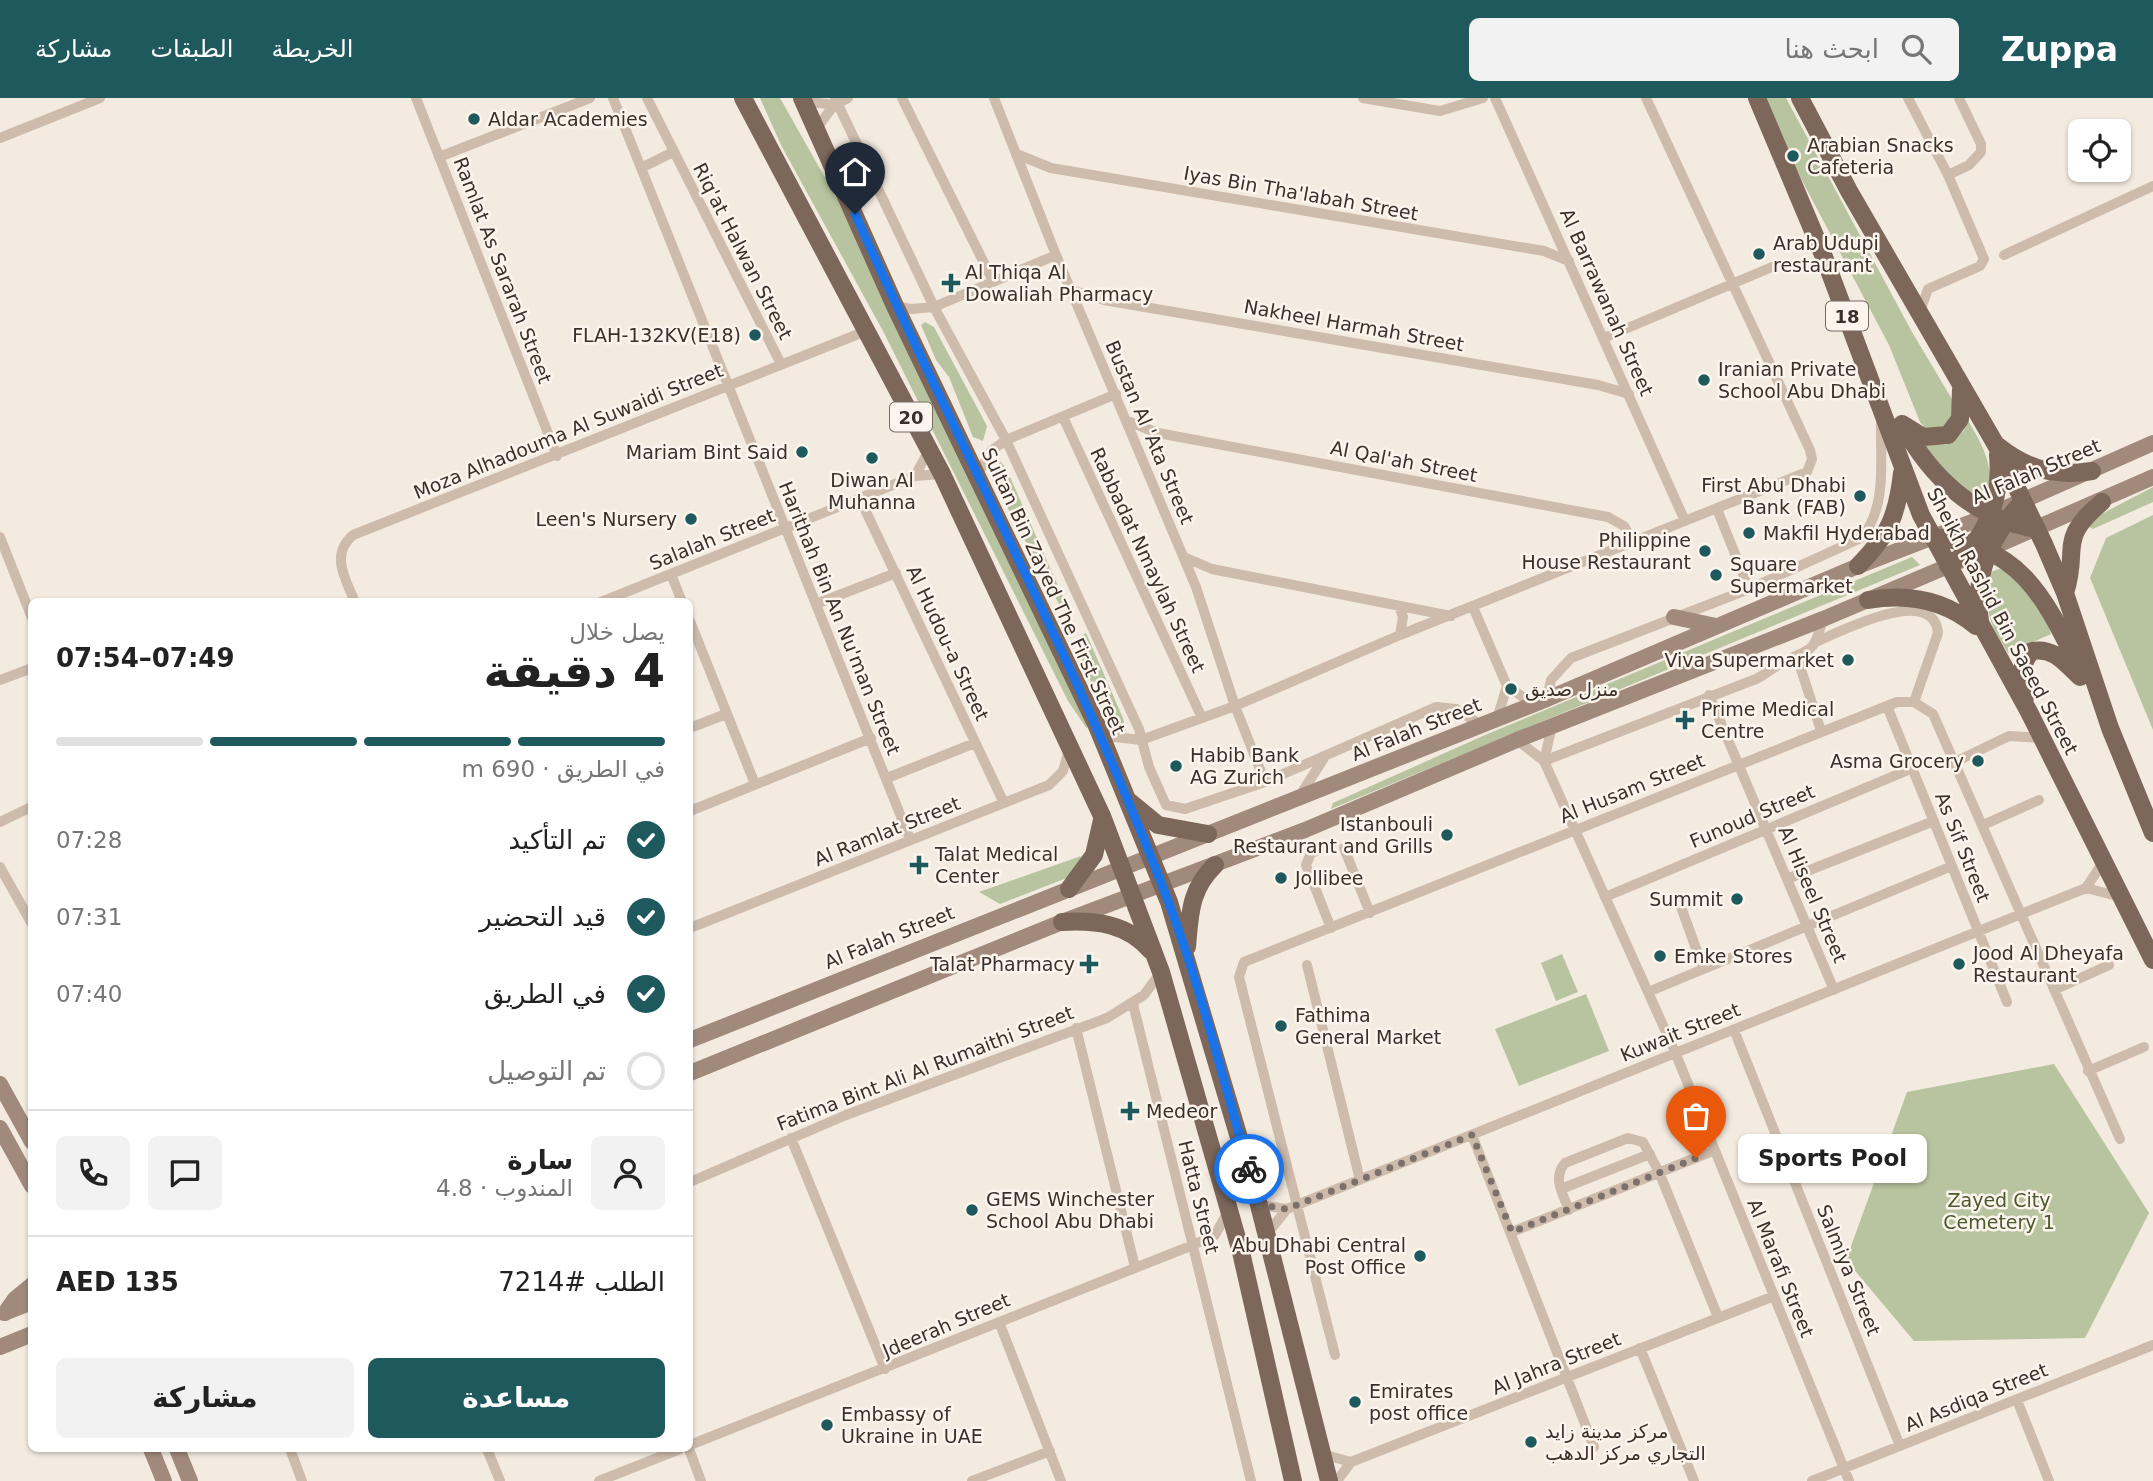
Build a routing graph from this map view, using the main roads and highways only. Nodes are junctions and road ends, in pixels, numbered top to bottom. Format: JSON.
{"nodes":[{"id":1,"x":1756,"y":98,"type":"edge"},
{"id":2,"x":1800,"y":98,"type":"edge"},
{"id":3,"x":745,"y":99,"type":"edge"},
{"id":4,"x":798,"y":99,"type":"edge"},
{"id":5,"x":1960,"y":384,"type":"junction"},
{"id":6,"x":1875,"y":388,"type":"junction"},
{"id":7,"x":1902,"y":424,"type":"junction"},
{"id":8,"x":2153,"y":443,"type":"edge"},
{"id":9,"x":1996,"y":445,"type":"junction"},
{"id":10,"x":1902,"y":469,"type":"junction"},
{"id":11,"x":2092,"y":471,"type":"junction"},
{"id":12,"x":2153,"y":477,"type":"edge"},
{"id":13,"x":2023,"y":501,"type":"junction"},
{"id":14,"x":2102,"y":502,"type":"junction"},
{"id":15,"x":1998,"y":519,"type":"junction"},
{"id":16,"x":2037,"y":529,"type":"junction"},
{"id":17,"x":1932,"y":537,"type":"junction"},
{"id":18,"x":1981,"y":547,"type":"junction"},
{"id":19,"x":1858,"y":566,"type":"junction"},
{"id":20,"x":1948,"y":566,"type":"junction"},
{"id":21,"x":2065,"y":593,"type":"junction"},
{"id":22,"x":1868,"y":600,"type":"junction"},
{"id":23,"x":1674,"y":617,"type":"road end"},
{"id":24,"x":1716,"y":626,"type":"junction"},
{"id":25,"x":1982,"y":631,"type":"junction"},
{"id":26,"x":2088,"y":684,"type":"junction"},
{"id":27,"x":2029,"y":712,"type":"junction"},
{"id":28,"x":2110,"y":728,"type":"junction"},
{"id":29,"x":1126,"y":797,"type":"junction"},
{"id":30,"x":1102,"y":816,"type":"junction"},
{"id":31,"x":2153,"y":833,"type":"edge"},
{"id":32,"x":1208,"y":834,"type":"junction"},
{"id":33,"x":1150,"y":856,"type":"junction"},
{"id":34,"x":1215,"y":864,"type":"junction"},
{"id":35,"x":1122,"y":867,"type":"junction"},
{"id":36,"x":1162,"y":885,"type":"junction"},
{"id":37,"x":1069,"y":889,"type":"junction"},
{"id":38,"x":1133,"y":895,"type":"junction"},
{"id":39,"x":1062,"y":922,"type":"junction"},
{"id":40,"x":1186,"y":954,"type":"junction"},
{"id":41,"x":2153,"y":960,"type":"edge"},
{"id":42,"x":1158,"y":964,"type":"junction"},
{"id":43,"x":693,"y":1039,"type":"edge"},
{"id":44,"x":693,"y":1072,"type":"edge"},
{"id":45,"x":0,"y":1084,"type":"edge"},
{"id":46,"x":0,"y":1128,"type":"edge"},
{"id":47,"x":28,"y":1135,"type":"edge"},
{"id":48,"x":28,"y":1178,"type":"edge"},
{"id":49,"x":28,"y":1288,"type":"edge"},
{"id":50,"x":28,"y":1304,"type":"edge"},
{"id":51,"x":2,"y":1314,"type":"edge"},
{"id":52,"x":28,"y":1336,"type":"edge"},
{"id":53,"x":28,"y":1343,"type":"edge"},
{"id":54,"x":7,"y":1344,"type":"edge"},
{"id":55,"x":152,"y":1452,"type":"edge"},
{"id":56,"x":178,"y":1452,"type":"edge"},
{"id":57,"x":1292,"y":1480,"type":"edge"},
{"id":58,"x":164,"y":1481,"type":"edge"},
{"id":59,"x":190,"y":1481,"type":"edge"},
{"id":60,"x":1329,"y":1481,"type":"edge"}],
"edges":[{"from":1,"to":6,"type":"main road","name":"Sheikh Rashid Bin Saeed Street","number":"18"},
{"from":2,"to":5,"type":"main road"},
{"from":3,"to":30,"type":"main road","number":"20"},
{"from":4,"to":29,"type":"main road","name":"Sultan Bin Zayed The First Street","number":"20"},
{"from":5,"to":7,"type":"main road"},
{"from":5,"to":9,"type":"main road"},
{"from":6,"to":7,"type":"main road"},
{"from":6,"to":10,"type":"main road","name":"Sheikh Rashid Bin Saeed Street","number":"18"},
{"from":7,"to":15,"type":"main road"},
{"from":8,"to":11,"type":"main road","name":"Al Falah Street"},
{"from":9,"to":11,"type":"main road"},
{"from":9,"to":13,"type":"main road"},
{"from":9,"to":15,"type":"main road"},
{"from":10,"to":17,"type":"main road","name":"Sheikh Rashid Bin Saeed Street","number":"18"},
{"from":10,"to":19,"type":"main road"},
{"from":11,"to":13,"type":"main road","name":"Al Falah Street"},
{"from":12,"to":14,"type":"main road"},
{"from":13,"to":15,"type":"main road"},
{"from":13,"to":16,"type":"main road"},
{"from":14,"to":16,"type":"main road"},
{"from":14,"to":21,"type":"main road"},
{"from":15,"to":16,"type":"main road"},
{"from":15,"to":17,"type":"main road","name":"Al Falah Street"},
{"from":15,"to":18,"type":"main road"},
{"from":16,"to":18,"type":"main road"},
{"from":16,"to":21,"type":"main road"},
{"from":17,"to":18,"type":"main road"},
{"from":17,"to":19,"type":"main road","name":"Al Falah Street"},
{"from":17,"to":20,"type":"main road","name":"Sheikh Rashid Bin Saeed Street","number":"18"},
{"from":18,"to":20,"type":"main road"},
{"from":18,"to":25,"type":"main road"},
{"from":18,"to":26,"type":"main road"},
{"from":19,"to":24,"type":"main road","name":"Al Falah Street"},
{"from":20,"to":22,"type":"main road"},
{"from":20,"to":25,"type":"main road","name":"Sheikh Rashid Bin Saeed Street","number":"18"},
{"from":21,"to":28,"type":"main road"},
{"from":22,"to":25,"type":"main road"},
{"from":22,"to":34,"type":"main road"},
{"from":23,"to":24,"type":"main road"},
{"from":24,"to":32,"type":"main road","name":"Al Falah Street"},
{"from":25,"to":27,"type":"main road","name":"Sheikh Rashid Bin Saeed Street","number":"18"},
{"from":26,"to":27,"type":"main road"},
{"from":26,"to":28,"type":"main road"},
{"from":27,"to":41,"type":"main road","name":"Sheikh Rashid Bin Saeed Street","number":"18"},
{"from":28,"to":31,"type":"main road"},
{"from":29,"to":32,"type":"main road"},
{"from":29,"to":33,"type":"main road","name":"Sultan Bin Zayed The First Street","number":"20"},
{"from":30,"to":35,"type":"main road","number":"20"},
{"from":30,"to":37,"type":"main road"},
{"from":32,"to":33,"type":"main road","name":"Al Falah Street"},
{"from":33,"to":35,"type":"main road","name":"Al Falah Street"},
{"from":33,"to":36,"type":"main road","name":"Sultan Bin Zayed The First Street","number":"20"},
{"from":34,"to":36,"type":"main road"},
{"from":34,"to":40,"type":"main road"},
{"from":35,"to":37,"type":"main road","name":"Al Falah Street"},
{"from":35,"to":38,"type":"main road","number":"20"},
{"from":36,"to":38,"type":"main road"},
{"from":36,"to":40,"type":"main road","name":"Sultan Bin Zayed The First Street","number":"20"},
{"from":37,"to":43,"type":"main road","name":"Al Falah Street"},
{"from":38,"to":39,"type":"main road"},
{"from":38,"to":42,"type":"main road","number":"20"},
{"from":39,"to":42,"type":"main road"},
{"from":39,"to":44,"type":"main road"},
{"from":40,"to":60,"type":"main road","name":"Sultan Bin Zayed The First Street","number":"20"},
{"from":42,"to":57,"type":"main road","number":"20"},
{"from":45,"to":47,"type":"main road"},
{"from":46,"to":48,"type":"main road"},
{"from":49,"to":51,"type":"main road"},
{"from":50,"to":51,"type":"main road"},
{"from":52,"to":54,"type":"main road"},
{"from":53,"to":54,"type":"main road"},
{"from":55,"to":58,"type":"main road"},
{"from":56,"to":59,"type":"main road"}]}
